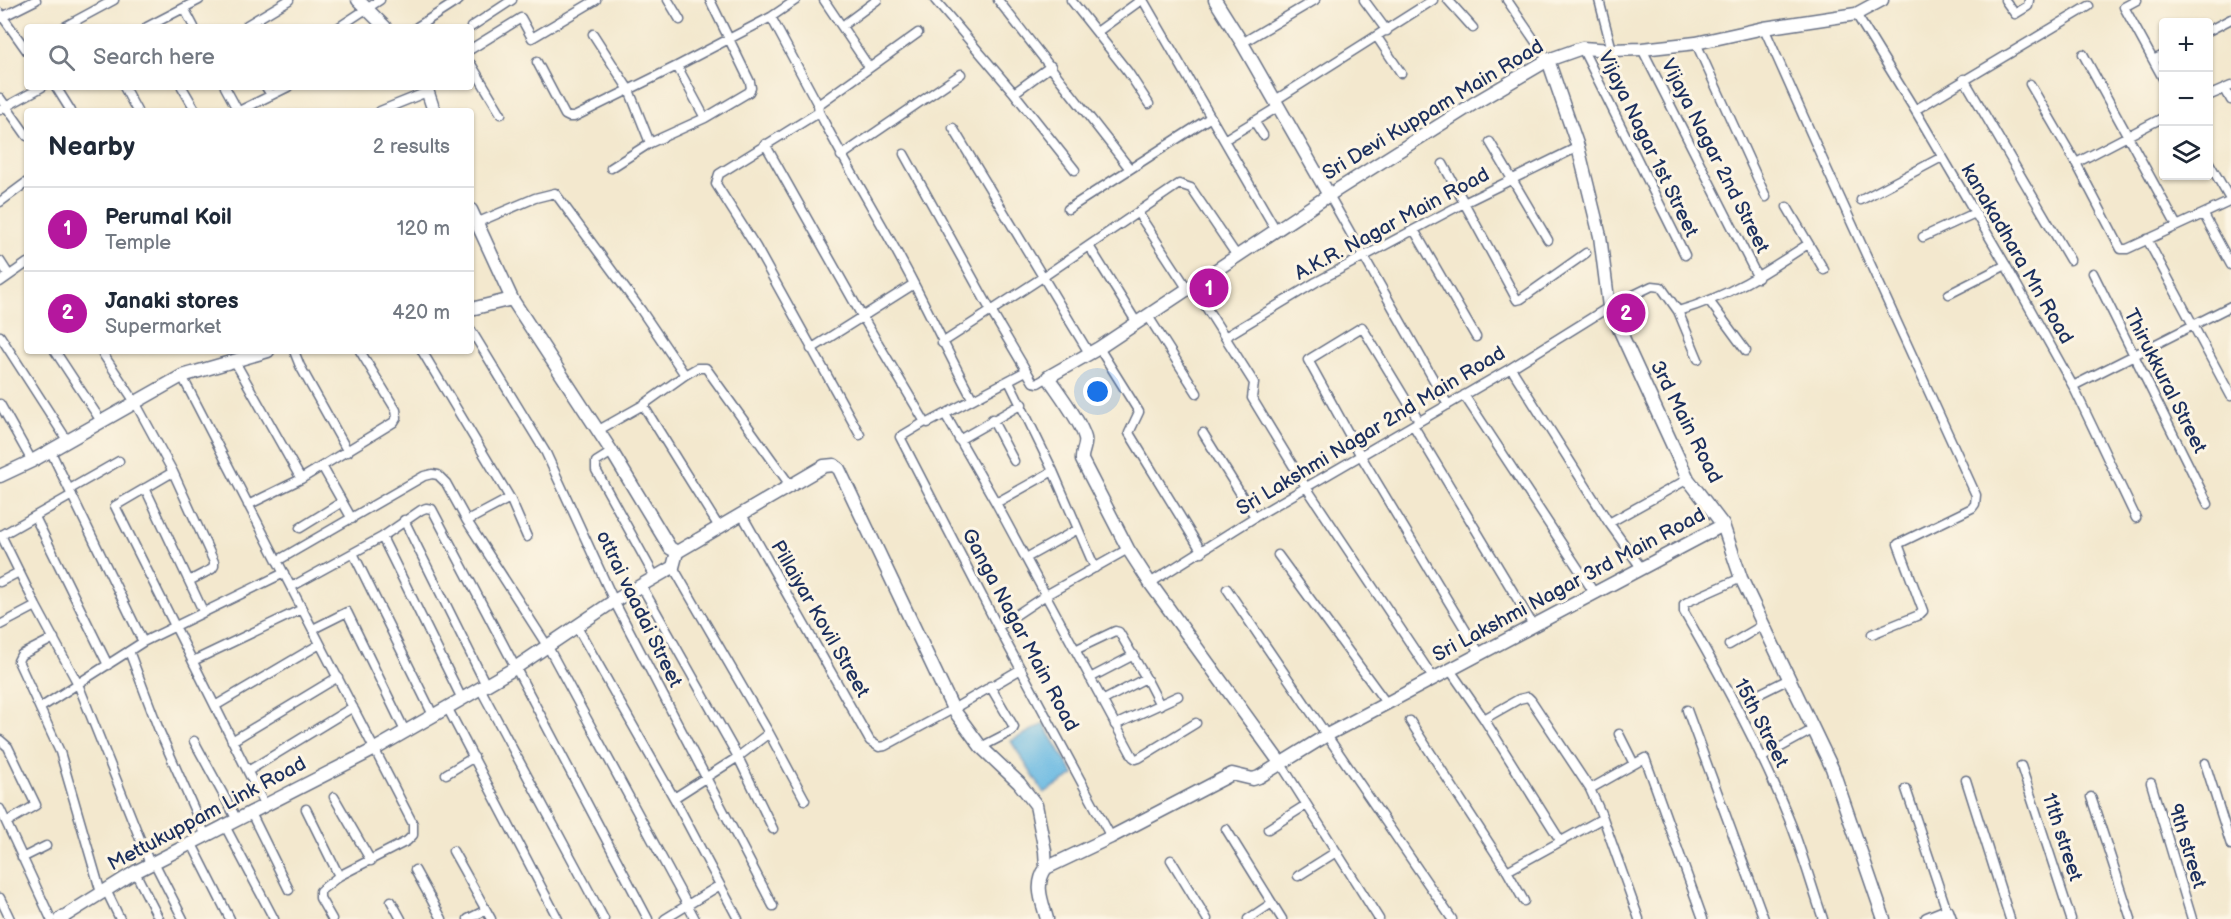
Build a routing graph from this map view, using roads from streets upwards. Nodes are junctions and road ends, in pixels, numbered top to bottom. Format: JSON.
{"nodes":[{"id":1,"x":36,"y":0,"type":"edge"},
{"id":2,"x":114,"y":0,"type":"edge"},
{"id":3,"x":199,"y":0,"type":"edge"},
{"id":4,"x":290,"y":0,"type":"edge"},
{"id":5,"x":380,"y":0,"type":"edge"},
{"id":6,"x":459,"y":0,"type":"edge"},
{"id":7,"x":512,"y":0,"type":"edge"},
{"id":8,"x":596,"y":0,"type":"edge"},
{"id":9,"x":668,"y":0,"type":"edge"},
{"id":10,"x":710,"y":0,"type":"edge"},
{"id":11,"x":796,"y":0,"type":"edge"},
{"id":12,"x":824,"y":0,"type":"edge"},
{"id":13,"x":877,"y":0,"type":"edge"},
{"id":14,"x":935,"y":0,"type":"edge"},
{"id":15,"x":998,"y":0,"type":"edge"},
{"id":16,"x":1071,"y":0,"type":"edge"},
{"id":17,"x":1142,"y":0,"type":"edge"},
{"id":18,"x":1215,"y":0,"type":"edge"},
{"id":19,"x":1315,"y":0,"type":"edge"},
{"id":20,"x":1364,"y":0,"type":"edge"},
{"id":21,"x":1433,"y":0,"type":"edge"},
{"id":22,"x":1448,"y":0,"type":"edge"},
{"id":23,"x":1507,"y":0,"type":"edge"},
{"id":24,"x":1599,"y":0,"type":"edge"},
{"id":25,"x":1882,"y":0,"type":"edge"},
{"id":26,"x":2005,"y":0,"type":"edge"},
{"id":27,"x":2028,"y":0,"type":"edge"},
{"id":28,"x":2137,"y":0,"type":"edge"},
{"id":29,"x":362,"y":4,"type":"edge"},
{"id":30,"x":2088,"y":6,"type":"dead end"},
{"id":31,"x":184,"y":8,"type":"junction"},
{"id":32,"x":1856,"y":14,"type":"junction"},
{"id":33,"x":1,"y":16,"type":"edge"},
{"id":34,"x":771,"y":17,"type":"junction"},
{"id":35,"x":2231,"y":19,"type":"edge"},
{"id":36,"x":680,"y":20,"type":"dead end"},
{"id":37,"x":70,"y":24,"type":"edge"},
{"id":38,"x":153,"y":24,"type":"edge"},
{"id":39,"x":192,"y":24,"type":"edge"},
{"id":40,"x":249,"y":24,"type":"edge"},
{"id":41,"x":342,"y":24,"type":"edge"},
{"id":42,"x":383,"y":24,"type":"edge"},
{"id":43,"x":422,"y":24,"type":"edge"},
{"id":44,"x":474,"y":25,"type":"edge"},
{"id":45,"x":842,"y":26,"type":"junction"},
{"id":46,"x":1473,"y":28,"type":"dead end"},
{"id":47,"x":1764,"y":28,"type":"junction"},
{"id":48,"x":2213,"y":28,"type":"edge"},
{"id":49,"x":1387,"y":31,"type":"junction"},
{"id":50,"x":1097,"y":32,"type":"junction"},
{"id":51,"x":918,"y":33,"type":"dead end"},
{"id":52,"x":592,"y":34,"type":"dead end"},
{"id":53,"x":1377,"y":37,"type":"junction"},
{"id":54,"x":729,"y":38,"type":"junction"},
{"id":55,"x":1696,"y":43,"type":"junction"},
{"id":56,"x":1242,"y":44,"type":"junction"},
{"id":57,"x":24,"y":45,"type":"edge"},
{"id":58,"x":474,"y":47,"type":"edge"},
{"id":59,"x":1582,"y":48,"type":"junction"},
{"id":60,"x":1642,"y":49,"type":"junction"},
{"id":61,"x":1612,"y":51,"type":"junction"},
{"id":62,"x":2083,"y":54,"type":"dead end"},
{"id":63,"x":2159,"y":57,"type":"edge"},
{"id":64,"x":1548,"y":60,"type":"junction"},
{"id":65,"x":2153,"y":60,"type":"junction"},
{"id":66,"x":537,"y":62,"type":"dead end"},
{"id":67,"x":678,"y":66,"type":"junction"},
{"id":68,"x":1051,"y":66,"type":"junction"},
{"id":69,"x":869,"y":67,"type":"junction"},
{"id":70,"x":474,"y":69,"type":"edge"},
{"id":71,"x":2159,"y":72,"type":"edge"},
{"id":72,"x":1401,"y":73,"type":"dead end"},
{"id":73,"x":961,"y":74,"type":"dead end"},
{"id":74,"x":1964,"y":79,"type":"junction"},
{"id":75,"x":2030,"y":84,"type":"dead end"},
{"id":76,"x":2228,"y":88,"type":"edge"},
{"id":77,"x":36,"y":90,"type":"edge"},
{"id":78,"x":58,"y":90,"type":"edge"},
{"id":79,"x":126,"y":90,"type":"edge"},
{"id":80,"x":184,"y":90,"type":"edge"},
{"id":81,"x":227,"y":90,"type":"edge"},
{"id":82,"x":425,"y":90,"type":"edge"},
{"id":83,"x":427,"y":90,"type":"edge"},
{"id":84,"x":629,"y":90,"type":"junction"},
{"id":85,"x":269,"y":91,"type":"edge"},
{"id":86,"x":1014,"y":93,"type":"junction"},
{"id":87,"x":2213,"y":94,"type":"edge"},
{"id":88,"x":0,"y":98,"type":"edge"},
{"id":89,"x":2231,"y":100,"type":"edge"},
{"id":90,"x":1149,"y":104,"type":"dead end"},
{"id":91,"x":1276,"y":104,"type":"junction"},
{"id":92,"x":3,"y":108,"type":"edge"},
{"id":93,"x":69,"y":108,"type":"edge"},
{"id":94,"x":134,"y":108,"type":"edge"},
{"id":95,"x":194,"y":108,"type":"edge"},
{"id":96,"x":236,"y":108,"type":"edge"},
{"id":97,"x":243,"y":108,"type":"edge"},
{"id":98,"x":386,"y":108,"type":"edge"},
{"id":99,"x":433,"y":108,"type":"edge"},
{"id":100,"x":819,"y":109,"type":"junction"},
{"id":101,"x":1915,"y":110,"type":"junction"},
{"id":102,"x":501,"y":114,"type":"dead end"},
{"id":103,"x":1211,"y":117,"type":"junction"},
{"id":104,"x":705,"y":118,"type":"junction"},
{"id":105,"x":2159,"y":119,"type":"edge"},
{"id":106,"x":1254,"y":121,"type":"junction"},
{"id":107,"x":953,"y":128,"type":"dead end"},
{"id":108,"x":24,"y":132,"type":"edge"},
{"id":109,"x":1263,"y":135,"type":"dead end"},
{"id":110,"x":2127,"y":136,"type":"junction"},
{"id":111,"x":1224,"y":140,"type":"junction"},
{"id":112,"x":1490,"y":142,"type":"dead end"},
{"id":113,"x":650,"y":143,"type":"junction"},
{"id":114,"x":765,"y":144,"type":"junction"},
{"id":115,"x":1578,"y":147,"type":"junction"},
{"id":116,"x":904,"y":154,"type":"dead end"},
{"id":117,"x":841,"y":156,"type":"junction"},
{"id":118,"x":1942,"y":157,"type":"junction"},
{"id":119,"x":2076,"y":163,"type":"junction"},
{"id":120,"x":1443,"y":164,"type":"dead end"},
{"id":121,"x":611,"y":168,"type":"dead end"},
{"id":122,"x":1130,"y":169,"type":"junction"},
{"id":123,"x":1075,"y":170,"type":"dead end"},
{"id":124,"x":2213,"y":170,"type":"edge"},
{"id":125,"x":1513,"y":178,"type":"junction"},
{"id":126,"x":24,"y":184,"type":"edge"},
{"id":127,"x":1329,"y":195,"type":"junction"},
{"id":128,"x":1766,"y":197,"type":"dead end"},
{"id":129,"x":1861,"y":200,"type":"dead end"},
{"id":130,"x":2231,"y":201,"type":"edge"},
{"id":131,"x":0,"y":202,"type":"edge"},
{"id":132,"x":1464,"y":203,"type":"junction"},
{"id":133,"x":1787,"y":207,"type":"dead end"},
{"id":134,"x":1068,"y":209,"type":"dead end"},
{"id":135,"x":1138,"y":213,"type":"junction"},
{"id":136,"x":1975,"y":213,"type":"junction"},
{"id":137,"x":2204,"y":215,"type":"junction"},
{"id":138,"x":474,"y":217,"type":"edge"},
{"id":139,"x":476,"y":222,"type":"junction"},
{"id":140,"x":2176,"y":226,"type":"junction"},
{"id":141,"x":1276,"y":230,"type":"junction"},
{"id":142,"x":1414,"y":230,"type":"junction"},
{"id":143,"x":1923,"y":237,"type":"dead end"},
{"id":144,"x":2147,"y":239,"type":"junction"},
{"id":145,"x":1548,"y":240,"type":"dead end"},
{"id":146,"x":1808,"y":243,"type":"junction"},
{"id":147,"x":1089,"y":246,"type":"junction"},
{"id":148,"x":1586,"y":253,"type":"dead end"},
{"id":149,"x":1685,"y":255,"type":"dead end"},
{"id":150,"x":1237,"y":256,"type":"junction"},
{"id":151,"x":1364,"y":257,"type":"junction"},
{"id":152,"x":2070,"y":260,"type":"dead end"},
{"id":153,"x":0,"y":261,"type":"edge"},
{"id":154,"x":24,"y":265,"type":"edge"},
{"id":155,"x":2006,"y":265,"type":"junction"},
{"id":156,"x":2231,"y":265,"type":"edge"},
{"id":157,"x":1824,"y":270,"type":"dead end"},
{"id":158,"x":2092,"y":273,"type":"dead end"},
{"id":159,"x":9,"y":275,"type":"junction"},
{"id":160,"x":1043,"y":277,"type":"junction"},
{"id":161,"x":1758,"y":278,"type":"junction"},
{"id":162,"x":0,"y":282,"type":"edge"},
{"id":163,"x":914,"y":284,"type":"junction"},
{"id":164,"x":1189,"y":287,"type":"junction"},
{"id":165,"x":1949,"y":294,"type":"dead end"},
{"id":166,"x":512,"y":299,"type":"junction"},
{"id":167,"x":1710,"y":302,"type":"junction"},
{"id":168,"x":2231,"y":306,"type":"edge"},
{"id":169,"x":1608,"y":307,"type":"junction"},
{"id":170,"x":474,"y":308,"type":"edge"},
{"id":171,"x":991,"y":311,"type":"junction"},
{"id":172,"x":1678,"y":311,"type":"junction"},
{"id":173,"x":862,"y":316,"type":"junction"},
{"id":174,"x":1143,"y":319,"type":"junction"},
{"id":175,"x":2194,"y":325,"type":"junction"},
{"id":176,"x":474,"y":335,"type":"edge"},
{"id":177,"x":0,"y":336,"type":"edge"},
{"id":178,"x":1225,"y":337,"type":"junction"},
{"id":179,"x":1476,"y":338,"type":"dead end"},
{"id":180,"x":942,"y":342,"type":"junction"},
{"id":181,"x":811,"y":349,"type":"junction"},
{"id":182,"x":1094,"y":351,"type":"junction"},
{"id":183,"x":1746,"y":351,"type":"dead end"},
{"id":184,"x":57,"y":354,"type":"edge"},
{"id":185,"x":103,"y":354,"type":"edge"},
{"id":186,"x":257,"y":354,"type":"edge"},
{"id":187,"x":295,"y":354,"type":"edge"},
{"id":188,"x":362,"y":354,"type":"edge"},
{"id":189,"x":424,"y":354,"type":"edge"},
{"id":190,"x":2134,"y":356,"type":"junction"},
{"id":191,"x":1698,"y":359,"type":"dead end"},
{"id":192,"x":234,"y":360,"type":"junction"},
{"id":193,"x":1511,"y":368,"type":"junction"},
{"id":194,"x":1026,"y":371,"type":"junction"},
{"id":195,"x":685,"y":375,"type":"junction"},
{"id":196,"x":182,"y":376,"type":"junction"},
{"id":197,"x":1048,"y":377,"type":"junction"},
{"id":198,"x":1010,"y":381,"type":"junction"},
{"id":199,"x":2073,"y":386,"type":"junction"},
{"id":200,"x":1197,"y":393,"type":"dead end"},
{"id":201,"x":1464,"y":395,"type":"junction"},
{"id":202,"x":2231,"y":396,"type":"edge"},
{"id":203,"x":972,"y":398,"type":"junction"},
{"id":204,"x":135,"y":402,"type":"junction"},
{"id":205,"x":0,"y":404,"type":"edge"},
{"id":206,"x":1022,"y":404,"type":"junction"},
{"id":207,"x":643,"y":405,"type":"junction"},
{"id":208,"x":1448,"y":405,"type":"junction"},
{"id":209,"x":945,"y":414,"type":"junction"},
{"id":210,"x":992,"y":419,"type":"junction"},
{"id":211,"x":101,"y":421,"type":"junction"},
{"id":212,"x":925,"y":422,"type":"junction"},
{"id":213,"x":1416,"y":423,"type":"junction"},
{"id":214,"x":597,"y":431,"type":"junction"},
{"id":215,"x":1203,"y":433,"type":"dead end"},
{"id":216,"x":860,"y":435,"type":"dead end"},
{"id":217,"x":67,"y":440,"type":"junction"},
{"id":218,"x":959,"y":440,"type":"junction"},
{"id":219,"x":50,"y":450,"type":"junction"},
{"id":220,"x":348,"y":452,"type":"junction"},
{"id":221,"x":612,"y":452,"type":"junction"},
{"id":222,"x":1361,"y":456,"type":"junction"},
{"id":223,"x":32,"y":461,"type":"junction"},
{"id":224,"x":119,"y":461,"type":"dead end"},
{"id":225,"x":1014,"y":461,"type":"dead end"},
{"id":226,"x":322,"y":466,"type":"junction"},
{"id":227,"x":1053,"y":471,"type":"junction"},
{"id":228,"x":173,"y":472,"type":"junction"},
{"id":229,"x":0,"y":476,"type":"edge"},
{"id":230,"x":301,"y":479,"type":"junction"},
{"id":231,"x":1688,"y":479,"type":"junction"},
{"id":232,"x":790,"y":485,"type":"junction"},
{"id":233,"x":145,"y":488,"type":"junction"},
{"id":234,"x":1306,"y":488,"type":"junction"},
{"id":235,"x":71,"y":492,"type":"junction"},
{"id":236,"x":510,"y":498,"type":"junction"},
{"id":237,"x":342,"y":502,"type":"junction"},
{"id":238,"x":996,"y":503,"type":"junction"},
{"id":239,"x":2208,"y":504,"type":"dead end"},
{"id":240,"x":248,"y":505,"type":"junction"},
{"id":241,"x":741,"y":513,"type":"junction"},
{"id":242,"x":35,"y":517,"type":"junction"},
{"id":243,"x":1255,"y":517,"type":"junction"},
{"id":244,"x":2136,"y":518,"type":"dead end"},
{"id":245,"x":352,"y":519,"type":"junction"},
{"id":246,"x":404,"y":520,"type":"junction"},
{"id":247,"x":467,"y":521,"type":"junction"},
{"id":248,"x":1609,"y":524,"type":"junction"},
{"id":249,"x":1723,"y":525,"type":"junction"},
{"id":250,"x":719,"y":527,"type":"junction"},
{"id":251,"x":300,"y":528,"type":"dead end"},
{"id":252,"x":1078,"y":529,"type":"junction"},
{"id":253,"x":1,"y":536,"type":"edge"},
{"id":254,"x":382,"y":537,"type":"junction"},
{"id":255,"x":527,"y":537,"type":"dead end"},
{"id":256,"x":1128,"y":549,"type":"junction"},
{"id":257,"x":676,"y":552,"type":"junction"},
{"id":258,"x":1202,"y":552,"type":"junction"},
{"id":259,"x":353,"y":553,"type":"junction"},
{"id":260,"x":1278,"y":555,"type":"dead end"},
{"id":261,"x":1026,"y":558,"type":"junction"},
{"id":262,"x":277,"y":561,"type":"junction"},
{"id":263,"x":673,"y":567,"type":"junction"},
{"id":264,"x":1095,"y":568,"type":"junction"},
{"id":265,"x":1642,"y":569,"type":"junction"},
{"id":266,"x":19,"y":572,"type":"junction"},
{"id":267,"x":284,"y":573,"type":"junction"},
{"id":268,"x":655,"y":577,"type":"junction"},
{"id":269,"x":1740,"y":578,"type":"junction"},
{"id":270,"x":189,"y":581,"type":"junction"},
{"id":271,"x":0,"y":582,"type":"edge"},
{"id":272,"x":1149,"y":583,"type":"junction"},
{"id":273,"x":641,"y":585,"type":"junction"},
{"id":274,"x":291,"y":587,"type":"junction"},
{"id":275,"x":1227,"y":589,"type":"dead end"},
{"id":276,"x":1595,"y":594,"type":"junction"},
{"id":277,"x":1046,"y":595,"type":"junction"},
{"id":278,"x":614,"y":601,"type":"junction"},
{"id":279,"x":36,"y":606,"type":"junction"},
{"id":280,"x":302,"y":609,"type":"junction"},
{"id":281,"x":203,"y":611,"type":"junction"},
{"id":282,"x":0,"y":625,"type":"edge"},
{"id":283,"x":174,"y":625,"type":"junction"},
{"id":284,"x":1533,"y":626,"type":"junction"},
{"id":285,"x":1763,"y":626,"type":"junction"},
{"id":286,"x":577,"y":627,"type":"junction"},
{"id":287,"x":998,"y":627,"type":"junction"},
{"id":288,"x":313,"y":629,"type":"junction"},
{"id":289,"x":1872,"y":634,"type":"dead end"},
{"id":290,"x":54,"y":639,"type":"junction"},
{"id":291,"x":143,"y":642,"type":"junction"},
{"id":292,"x":320,"y":644,"type":"junction"},
{"id":293,"x":1729,"y":645,"type":"dead end"},
{"id":294,"x":548,"y":647,"type":"junction"},
{"id":295,"x":1075,"y":650,"type":"junction"},
{"id":296,"x":129,"y":651,"type":"junction"},
{"id":297,"x":1480,"y":654,"type":"junction"},
{"id":298,"x":1134,"y":655,"type":"junction"},
{"id":299,"x":193,"y":661,"type":"junction"},
{"id":300,"x":108,"y":665,"type":"junction"},
{"id":301,"x":515,"y":668,"type":"junction"},
{"id":302,"x":1021,"y":669,"type":"junction"},
{"id":303,"x":1450,"y":670,"type":"junction"},
{"id":304,"x":338,"y":677,"type":"junction"},
{"id":305,"x":1090,"y":678,"type":"junction"},
{"id":306,"x":1146,"y":678,"type":"junction"},
{"id":307,"x":1434,"y":679,"type":"junction"},
{"id":308,"x":1789,"y":679,"type":"junction"},
{"id":309,"x":78,"y":684,"type":"junction"},
{"id":310,"x":483,"y":686,"type":"junction"},
{"id":311,"x":990,"y":687,"type":"junction"},
{"id":312,"x":1756,"y":695,"type":"dead end"},
{"id":313,"x":1178,"y":696,"type":"dead end"},
{"id":314,"x":462,"y":699,"type":"junction"},
{"id":315,"x":1102,"y":701,"type":"junction"},
{"id":316,"x":1387,"y":704,"type":"junction"},
{"id":317,"x":1160,"y":705,"type":"junction"},
{"id":318,"x":215,"y":706,"type":"junction"},
{"id":319,"x":353,"y":707,"type":"junction"},
{"id":320,"x":447,"y":707,"type":"junction"},
{"id":321,"x":40,"y":708,"type":"junction"},
{"id":322,"x":953,"y":710,"type":"junction"},
{"id":323,"x":1687,"y":710,"type":"dead end"},
{"id":324,"x":433,"y":715,"type":"junction"},
{"id":325,"x":1484,"y":719,"type":"junction"},
{"id":326,"x":1410,"y":721,"type":"dead end"},
{"id":327,"x":1196,"y":723,"type":"dead end"},
{"id":328,"x":1115,"y":725,"type":"junction"},
{"id":329,"x":1814,"y":729,"type":"junction"},
{"id":330,"x":405,"y":731,"type":"junction"},
{"id":331,"x":769,"y":734,"type":"junction"},
{"id":332,"x":1618,"y":734,"type":"dead end"},
{"id":333,"x":1327,"y":735,"type":"junction"},
{"id":334,"x":0,"y":740,"type":"edge"},
{"id":335,"x":194,"y":741,"type":"dead end"},
{"id":336,"x":232,"y":741,"type":"junction"},
{"id":337,"x":981,"y":747,"type":"junction"},
{"id":338,"x":375,"y":749,"type":"junction"},
{"id":339,"x":738,"y":757,"type":"junction"},
{"id":340,"x":474,"y":758,"type":"junction"},
{"id":341,"x":1761,"y":758,"type":"junction"},
{"id":342,"x":2205,"y":763,"type":"dead end"},
{"id":343,"x":1281,"y":764,"type":"junction"},
{"id":344,"x":1634,"y":764,"type":"junction"},
{"id":345,"x":2021,"y":766,"type":"dead end"},
{"id":346,"x":248,"y":771,"type":"junction"},
{"id":347,"x":446,"y":774,"type":"dead end"},
{"id":348,"x":706,"y":778,"type":"junction"},
{"id":349,"x":1966,"y":780,"type":"dead end"},
{"id":350,"x":2151,"y":783,"type":"dead end"},
{"id":351,"x":1590,"y":789,"type":"junction"},
{"id":352,"x":1906,"y":789,"type":"dead end"},
{"id":353,"x":333,"y":797,"type":"dead end"},
{"id":354,"x":2091,"y":797,"type":"dead end"},
{"id":355,"x":674,"y":798,"type":"junction"},
{"id":356,"x":805,"y":800,"type":"dead end"},
{"id":357,"x":264,"y":804,"type":"junction"},
{"id":358,"x":1306,"y":805,"type":"junction"},
{"id":359,"x":0,"y":809,"type":"edge"},
{"id":360,"x":306,"y":809,"type":"dead end"},
{"id":361,"x":250,"y":811,"type":"junction"},
{"id":362,"x":236,"y":818,"type":"junction"},
{"id":363,"x":1603,"y":818,"type":"junction"},
{"id":364,"x":7,"y":822,"type":"junction"},
{"id":365,"x":224,"y":824,"type":"junction"},
{"id":366,"x":773,"y":829,"type":"dead end"},
{"id":367,"x":1226,"y":829,"type":"dead end"},
{"id":368,"x":1268,"y":829,"type":"dead end"},
{"id":369,"x":205,"y":834,"type":"junction"},
{"id":370,"x":1112,"y":837,"type":"junction"},
{"id":371,"x":1560,"y":840,"type":"junction"},
{"id":372,"x":191,"y":842,"type":"junction"},
{"id":373,"x":2231,"y":845,"type":"edge"},
{"id":374,"x":46,"y":846,"type":"dead end"},
{"id":375,"x":453,"y":851,"type":"dead end"},
{"id":376,"x":1336,"y":852,"type":"junction"},
{"id":377,"x":22,"y":858,"type":"junction"},
{"id":378,"x":1171,"y":860,"type":"dead end"},
{"id":379,"x":371,"y":861,"type":"junction"},
{"id":380,"x":152,"y":863,"type":"junction"},
{"id":381,"x":1046,"y":868,"type":"junction"},
{"id":382,"x":415,"y":870,"type":"dead end"},
{"id":383,"x":1507,"y":870,"type":"junction"},
{"id":384,"x":135,"y":872,"type":"junction"},
{"id":385,"x":339,"y":876,"type":"junction"},
{"id":386,"x":1298,"y":876,"type":"dead end"},
{"id":387,"x":720,"y":885,"type":"junction"},
{"id":388,"x":289,"y":890,"type":"dead end"},
{"id":389,"x":104,"y":891,"type":"junction"},
{"id":390,"x":0,"y":898,"type":"edge"},
{"id":391,"x":391,"y":901,"type":"dead end"},
{"id":392,"x":1524,"y":901,"type":"dead end"},
{"id":393,"x":1272,"y":903,"type":"junction"},
{"id":394,"x":687,"y":905,"type":"junction"},
{"id":395,"x":773,"y":906,"type":"dead end"},
{"id":396,"x":486,"y":910,"type":"junction"},
{"id":397,"x":1949,"y":915,"type":"edge"},
{"id":398,"x":66,"y":917,"type":"edge"},
{"id":399,"x":1637,"y":918,"type":"edge"},
{"id":400,"x":10,"y":919,"type":"edge"},
{"id":401,"x":51,"y":919,"type":"edge"},
{"id":402,"x":120,"y":919,"type":"edge"},
{"id":403,"x":159,"y":919,"type":"edge"},
{"id":404,"x":183,"y":919,"type":"edge"},
{"id":405,"x":230,"y":919,"type":"edge"},
{"id":406,"x":274,"y":919,"type":"edge"},
{"id":407,"x":332,"y":919,"type":"edge"},
{"id":408,"x":401,"y":919,"type":"edge"},
{"id":409,"x":442,"y":919,"type":"edge"},
{"id":410,"x":468,"y":919,"type":"edge"},
{"id":411,"x":491,"y":919,"type":"edge"},
{"id":412,"x":558,"y":919,"type":"edge"},
{"id":413,"x":604,"y":919,"type":"edge"},
{"id":414,"x":648,"y":919,"type":"edge"},
{"id":415,"x":666,"y":919,"type":"edge"},
{"id":416,"x":695,"y":919,"type":"edge"},
{"id":417,"x":738,"y":919,"type":"edge"},
{"id":418,"x":1047,"y":919,"type":"edge"},
{"id":419,"x":1207,"y":919,"type":"edge"},
{"id":420,"x":1248,"y":919,"type":"edge"},
{"id":421,"x":1282,"y":919,"type":"edge"},
{"id":422,"x":1379,"y":919,"type":"edge"},
{"id":423,"x":1452,"y":919,"type":"edge"},
{"id":424,"x":1703,"y":919,"type":"edge"},
{"id":425,"x":1764,"y":919,"type":"edge"},
{"id":426,"x":1823,"y":919,"type":"edge"},
{"id":427,"x":1884,"y":919,"type":"edge"},
{"id":428,"x":1927,"y":919,"type":"edge"},
{"id":429,"x":2010,"y":919,"type":"edge"},
{"id":430,"x":2071,"y":919,"type":"edge"},
{"id":431,"x":2131,"y":919,"type":"edge"},
{"id":432,"x":2192,"y":919,"type":"edge"}],
"edges":[{"from":1,"to":33,"type":"street"},
{"from":2,"to":37,"type":"street"},
{"from":3,"to":31,"type":"street"},
{"from":4,"to":40,"type":"street"},
{"from":5,"to":29,"type":"street"},
{"from":6,"to":43,"type":"street"},
{"from":7,"to":44,"type":"street"},
{"from":8,"to":58,"type":"street"},
{"from":9,"to":36,"type":"street"},
{"from":10,"to":54,"type":"street"},
{"from":11,"to":34,"type":"street"},
{"from":12,"to":45,"type":"street"},
{"from":13,"to":45,"type":"street"},
{"from":14,"to":86,"type":"street"},
{"from":15,"to":68,"type":"street"},
{"from":16,"to":50,"type":"street"},
{"from":17,"to":50,"type":"street"},
{"from":17,"to":103,"type":"street"},
{"from":18,"to":56,"type":"street"},
{"from":19,"to":56,"type":"street"},
{"from":20,"to":49,"type":"street"},
{"from":21,"to":49,"type":"street"},
{"from":22,"to":46,"type":"street"},
{"from":23,"to":64,"type":"street"},
{"from":24,"to":61,"type":"street"},
{"from":25,"to":32,"type":"street","name":"Sri Devi Kuppam Main Road"},
{"from":26,"to":27,"type":"street"},
{"from":28,"to":65,"type":"street"},
{"from":29,"to":41,"type":"street"},
{"from":29,"to":42,"type":"street"},
{"from":30,"to":74,"type":"street"},
{"from":31,"to":38,"type":"street"},
{"from":31,"to":39,"type":"street"},
{"from":32,"to":47,"type":"street","name":"Sri Devi Kuppam Main Road"},
{"from":32,"to":101,"type":"street","name":"kanakadhara Mn Road"},
{"from":33,"to":57,"type":"street"},
{"from":34,"to":54,"type":"street"},
{"from":34,"to":100,"type":"street"},
{"from":35,"to":48,"type":"street"},
{"from":45,"to":69,"type":"street"},
{"from":47,"to":55,"type":"street","name":"Sri Devi Kuppam Main Road"},
{"from":47,"to":289,"type":"street"},
{"from":49,"to":53,"type":"street"},
{"from":50,"to":90,"type":"street"},
{"from":51,"to":69,"type":"street"},
{"from":52,"to":84,"type":"street"},
{"from":53,"to":72,"type":"street"},
{"from":53,"to":91,"type":"street"},
{"from":54,"to":67,"type":"street"},
{"from":54,"to":104,"type":"street"},
{"from":55,"to":60,"type":"street","name":"Sri Devi Kuppam Main Road"},
{"from":55,"to":128,"type":"street"},
{"from":56,"to":91,"type":"street"},
{"from":59,"to":61,"type":"street","name":"Sri Devi Kuppam Main Road"},
{"from":59,"to":64,"type":"street","name":"Sri Devi Kuppam Main Road"},
{"from":59,"to":149,"type":"street","name":"Vijaya Nagar 1st Street"},
{"from":60,"to":61,"type":"street","name":"Sri Devi Kuppam Main Road"},
{"from":60,"to":161,"type":"street","name":"Vijaya Nagar 2nd Street"},
{"from":62,"to":110,"type":"street"},
{"from":63,"to":65,"type":"street"},
{"from":64,"to":115,"type":"street","name":"3rd Main Road"},
{"from":64,"to":127,"type":"street","name":"Sri Devi Kuppam Main Road"},
{"from":65,"to":71,"type":"street"},
{"from":66,"to":84,"type":"street"},
{"from":67,"to":84,"type":"street"},
{"from":67,"to":104,"type":"street"},
{"from":68,"to":86,"type":"street"},
{"from":68,"to":122,"type":"street"},
{"from":69,"to":100,"type":"street"},
{"from":70,"to":102,"type":"street"},
{"from":73,"to":117,"type":"street"},
{"from":74,"to":101,"type":"street"},
{"from":74,"to":152,"type":"street"},
{"from":75,"to":119,"type":"street"},
{"from":76,"to":87,"type":"street"},
{"from":76,"to":89,"type":"street"},
{"from":77,"to":92,"type":"street"},
{"from":78,"to":93,"type":"street"},
{"from":79,"to":94,"type":"street"},
{"from":80,"to":95,"type":"street"},
{"from":81,"to":96,"type":"street"},
{"from":82,"to":98,"type":"street"},
{"from":83,"to":99,"type":"street"},
{"from":84,"to":113,"type":"street"},
{"from":85,"to":97,"type":"street"},
{"from":86,"to":123,"type":"street"},
{"from":88,"to":92,"type":"street"},
{"from":91,"to":106,"type":"street"},
{"from":91,"to":127,"type":"street"},
{"from":92,"to":108,"type":"street"},
{"from":100,"to":114,"type":"street"},
{"from":100,"to":117,"type":"street"},
{"from":101,"to":118,"type":"street","name":"kanakadhara Mn Road"},
{"from":103,"to":111,"type":"street"},
{"from":103,"to":122,"type":"street"},
{"from":104,"to":113,"type":"street"},
{"from":105,"to":110,"type":"street"},
{"from":106,"to":109,"type":"street"},
{"from":106,"to":111,"type":"street"},
{"from":107,"to":160,"type":"street"},
{"from":110,"to":119,"type":"street"},
{"from":110,"to":140,"type":"street"},
{"from":111,"to":141,"type":"street"},
{"from":112,"to":125,"type":"street"},
{"from":113,"to":121,"type":"street"},
{"from":114,"to":173,"type":"street"},
{"from":114,"to":181,"type":"street"},
{"from":115,"to":125,"type":"street","name":"A.K.R. Nagar Main Road"},
{"from":115,"to":169,"type":"street","name":"3rd Main Road"},
{"from":116,"to":171,"type":"street"},
{"from":117,"to":163,"type":"street"},
{"from":118,"to":129,"type":"street"},
{"from":118,"to":136,"type":"street","name":"kanakadhara Mn Road"},
{"from":119,"to":144,"type":"street"},
{"from":120,"to":132,"type":"street"},
{"from":122,"to":134,"type":"street"},
{"from":124,"to":130,"type":"street"},
{"from":125,"to":132,"type":"street","name":"A.K.R. Nagar Main Road"},
{"from":125,"to":145,"type":"street"},
{"from":126,"to":131,"type":"street"},
{"from":127,"to":141,"type":"street","name":"Sri Devi Kuppam Main Road"},
{"from":127,"to":151,"type":"street"},
{"from":130,"to":137,"type":"street"},
{"from":132,"to":142,"type":"street","name":"A.K.R. Nagar Main Road"},
{"from":132,"to":148,"type":"street"},
{"from":133,"to":146,"type":"street"},
{"from":135,"to":147,"type":"street"},
{"from":135,"to":150,"type":"street"},
{"from":135,"to":164,"type":"street"},
{"from":136,"to":143,"type":"street"},
{"from":136,"to":155,"type":"street","name":"kanakadhara Mn Road"},
{"from":137,"to":140,"type":"street"},
{"from":137,"to":156,"type":"street"},
{"from":138,"to":139,"type":"street"},
{"from":139,"to":166,"type":"street"},
{"from":139,"to":195,"type":"street"},
{"from":140,"to":144,"type":"street"},
{"from":141,"to":150,"type":"street","name":"Sri Devi Kuppam Main Road"},
{"from":142,"to":151,"type":"street","name":"A.K.R. Nagar Main Road"},
{"from":142,"to":179,"type":"street"},
{"from":144,"to":175,"type":"street"},
{"from":146,"to":157,"type":"street"},
{"from":146,"to":161,"type":"street"},
{"from":147,"to":160,"type":"street"},
{"from":147,"to":174,"type":"street"},
{"from":150,"to":164,"type":"street","name":"Sri Devi Kuppam Main Road"},
{"from":151,"to":178,"type":"street","name":"A.K.R. Nagar Main Road"},
{"from":151,"to":208,"type":"street"},
{"from":153,"to":159,"type":"street"},
{"from":154,"to":159,"type":"street"},
{"from":155,"to":165,"type":"street"},
{"from":155,"to":199,"type":"street","name":"kanakadhara Mn Road"},
{"from":158,"to":190,"type":"street","name":"Thirukkural Street"},
{"from":159,"to":162,"type":"street"},
{"from":160,"to":171,"type":"street"},
{"from":160,"to":182,"type":"street"},
{"from":161,"to":167,"type":"street"},
{"from":163,"to":173,"type":"street"},
{"from":163,"to":180,"type":"street"},
{"from":164,"to":174,"type":"street","name":"Sri Devi Kuppam Main Road"},
{"from":164,"to":178,"type":"street"},
{"from":166,"to":170,"type":"street"},
{"from":166,"to":214,"type":"street"},
{"from":167,"to":172,"type":"street"},
{"from":167,"to":183,"type":"street"},
{"from":168,"to":175,"type":"street"},
{"from":169,"to":172,"type":"street","name":"Sri Lakshmi Nagar 2nd Main Road"},
{"from":169,"to":193,"type":"street","name":"Sri Lakshmi Nagar 2nd Main Road"},
{"from":169,"to":231,"type":"street","name":"3rd Main Road"},
{"from":171,"to":180,"type":"street"},
{"from":171,"to":194,"type":"street"},
{"from":172,"to":191,"type":"street"},
{"from":173,"to":181,"type":"street"},
{"from":173,"to":212,"type":"street"},
{"from":174,"to":182,"type":"street","name":"Sri Devi Kuppam Main Road"},
{"from":174,"to":200,"type":"street"},
{"from":175,"to":190,"type":"street"},
{"from":175,"to":202,"type":"street"},
{"from":176,"to":278,"type":"street","name":"ottrai vaadai Street"},
{"from":177,"to":217,"type":"street"},
{"from":178,"to":234,"type":"street"},
{"from":180,"to":203,"type":"street"},
{"from":181,"to":216,"type":"street"},
{"from":182,"to":197,"type":"street","name":"Sri Devi Kuppam Main Road"},
{"from":182,"to":258,"type":"street"},
{"from":184,"to":211,"type":"street"},
{"from":185,"to":204,"type":"street"},
{"from":186,"to":192,"type":"street"},
{"from":187,"to":220,"type":"street"},
{"from":188,"to":220,"type":"street"},
{"from":189,"to":236,"type":"street"},
{"from":190,"to":199,"type":"street"},
{"from":190,"to":239,"type":"street","name":"Thirukkural Street"},
{"from":192,"to":196,"type":"street"},
{"from":192,"to":230,"type":"street"},
{"from":193,"to":201,"type":"street","name":"Sri Lakshmi Nagar 2nd Main Road"},
{"from":193,"to":248,"type":"street"},
{"from":194,"to":197,"type":"street"},
{"from":194,"to":198,"type":"street"},
{"from":195,"to":207,"type":"street"},
{"from":195,"to":232,"type":"street"},
{"from":196,"to":204,"type":"street"},
{"from":196,"to":240,"type":"street"},
{"from":197,"to":256,"type":"street"},
{"from":198,"to":203,"type":"street"},
{"from":198,"to":206,"type":"street"},
{"from":199,"to":244,"type":"street","name":"kanakadhara Mn Road"},
{"from":201,"to":208,"type":"street","name":"Sri Lakshmi Nagar 2nd Main Road"},
{"from":201,"to":276,"type":"street"},
{"from":203,"to":209,"type":"street"},
{"from":204,"to":211,"type":"street"},
{"from":204,"to":228,"type":"street"},
{"from":205,"to":223,"type":"street"},
{"from":206,"to":210,"type":"street"},
{"from":206,"to":227,"type":"street"},
{"from":207,"to":214,"type":"street"},
{"from":207,"to":250,"type":"street"},
{"from":208,"to":213,"type":"street","name":"Sri Lakshmi Nagar 2nd Main Road"},
{"from":209,"to":212,"type":"street"},
{"from":209,"to":218,"type":"street"},
{"from":210,"to":218,"type":"street"},
{"from":210,"to":225,"type":"street"},
{"from":211,"to":217,"type":"street"},
{"from":212,"to":287,"type":"street","name":"Ganga Nagar Main Road"},
{"from":213,"to":222,"type":"street","name":"Sri Lakshmi Nagar 2nd Main Road"},
{"from":213,"to":222,"type":"street"},
{"from":213,"to":284,"type":"street"},
{"from":214,"to":221,"type":"street"},
{"from":215,"to":243,"type":"street"},
{"from":217,"to":219,"type":"street"},
{"from":218,"to":238,"type":"street"},
{"from":219,"to":223,"type":"street"},
{"from":219,"to":235,"type":"street"},
{"from":220,"to":226,"type":"street"},
{"from":221,"to":257,"type":"street"},
{"from":221,"to":268,"type":"street"},
{"from":222,"to":234,"type":"street","name":"Sri Lakshmi Nagar 2nd Main Road"},
{"from":222,"to":297,"type":"street"},
{"from":223,"to":229,"type":"street"},
{"from":224,"to":235,"type":"street"},
{"from":226,"to":230,"type":"street"},
{"from":226,"to":237,"type":"street"},
{"from":227,"to":238,"type":"street"},
{"from":227,"to":252,"type":"street"},
{"from":228,"to":233,"type":"street"},
{"from":228,"to":270,"type":"street"},
{"from":230,"to":240,"type":"street"},
{"from":231,"to":248,"type":"street"},
{"from":231,"to":249,"type":"street","name":"3rd Main Road"},
{"from":232,"to":241,"type":"street"},
{"from":232,"to":322,"type":"street"},
{"from":233,"to":270,"type":"street"},
{"from":233,"to":283,"type":"street"},
{"from":234,"to":243,"type":"street","name":"Sri Lakshmi Nagar 2nd Main Road"},
{"from":234,"to":307,"type":"street"},
{"from":235,"to":242,"type":"street"},
{"from":235,"to":291,"type":"street"},
{"from":236,"to":247,"type":"street"},
{"from":236,"to":255,"type":"street"},
{"from":237,"to":245,"type":"street"},
{"from":237,"to":251,"type":"street"},
{"from":238,"to":261,"type":"street"},
{"from":240,"to":262,"type":"street"},
{"from":241,"to":250,"type":"street"},
{"from":241,"to":322,"type":"street","name":"Pillaiyar Kovil Street"},
{"from":242,"to":253,"type":"street"},
{"from":242,"to":300,"type":"street"},
{"from":243,"to":258,"type":"street","name":"Sri Lakshmi Nagar 2nd Main Road"},
{"from":245,"to":247,"type":"street"},
{"from":245,"to":262,"type":"street"},
{"from":246,"to":254,"type":"street"},
{"from":246,"to":301,"type":"street"},
{"from":246,"to":310,"type":"street"},
{"from":247,"to":294,"type":"street"},
{"from":248,"to":265,"type":"street"},
{"from":249,"to":265,"type":"street","name":"Sri Lakshmi Nagar 3rd Main Road"},
{"from":249,"to":269,"type":"street","name":"3rd Main Road"},
{"from":250,"to":257,"type":"street"},
{"from":252,"to":261,"type":"street"},
{"from":252,"to":264,"type":"street"},
{"from":253,"to":266,"type":"street"},
{"from":254,"to":259,"type":"street"},
{"from":254,"to":314,"type":"street"},
{"from":256,"to":264,"type":"street"},
{"from":256,"to":272,"type":"street"},
{"from":257,"to":263,"type":"street"},
{"from":258,"to":272,"type":"street","name":"Sri Lakshmi Nagar 2nd Main Road"},
{"from":259,"to":274,"type":"street"},
{"from":259,"to":324,"type":"street"},
{"from":260,"to":316,"type":"street"},
{"from":261,"to":277,"type":"street"},
{"from":262,"to":267,"type":"street"},
{"from":263,"to":268,"type":"street","name":"Mettukuppam Link Road"},
{"from":263,"to":331,"type":"street"},
{"from":264,"to":277,"type":"street"},
{"from":265,"to":276,"type":"street","name":"Sri Lakshmi Nagar 3rd Main Road"},
{"from":266,"to":271,"type":"street"},
{"from":266,"to":279,"type":"street"},
{"from":267,"to":274,"type":"street"},
{"from":267,"to":281,"type":"street"},
{"from":268,"to":273,"type":"street","name":"Mettukuppam Link Road"},
{"from":269,"to":285,"type":"street","name":"3rd Main Road"},
{"from":269,"to":341,"type":"street","name":"15th Street"},
{"from":270,"to":281,"type":"street"},
{"from":272,"to":343,"type":"street"},
{"from":273,"to":278,"type":"street","name":"Mettukuppam Link Road"},
{"from":273,"to":339,"type":"street"},
{"from":274,"to":280,"type":"street"},
{"from":275,"to":333,"type":"street"},
{"from":276,"to":284,"type":"street","name":"Sri Lakshmi Nagar 3rd Main Road"},
{"from":277,"to":287,"type":"street"},
{"from":277,"to":295,"type":"street"},
{"from":278,"to":286,"type":"street","name":"Mettukuppam Link Road"},
{"from":278,"to":348,"type":"street","name":"ottrai vaadai Street"},
{"from":279,"to":282,"type":"street"},
{"from":279,"to":290,"type":"street"},
{"from":280,"to":288,"type":"street"},
{"from":280,"to":299,"type":"street"},
{"from":281,"to":283,"type":"street"},
{"from":283,"to":291,"type":"street"},
{"from":283,"to":299,"type":"street"},
{"from":284,"to":297,"type":"street","name":"Sri Lakshmi Nagar 3rd Main Road"},
{"from":285,"to":293,"type":"street"},
{"from":285,"to":308,"type":"street","name":"3rd Main Road"},
{"from":286,"to":294,"type":"street","name":"Mettukuppam Link Road"},
{"from":286,"to":355,"type":"street"},
{"from":287,"to":302,"type":"street","name":"Ganga Nagar Main Road"},
{"from":288,"to":292,"type":"street"},
{"from":288,"to":330,"type":"street"},
{"from":290,"to":309,"type":"street"},
{"from":290,"to":321,"type":"street"},
{"from":291,"to":296,"type":"street"},
{"from":292,"to":304,"type":"street"},
{"from":292,"to":318,"type":"street"},
{"from":294,"to":301,"type":"street","name":"Mettukuppam Link Road"},
{"from":294,"to":394,"type":"street"},
{"from":295,"to":298,"type":"street"},
{"from":295,"to":305,"type":"street"},
{"from":296,"to":300,"type":"street"},
{"from":296,"to":369,"type":"street"},
{"from":297,"to":303,"type":"street","name":"Sri Lakshmi Nagar 3rd Main Road"},
{"from":298,"to":305,"type":"street"},
{"from":298,"to":306,"type":"street"},
{"from":299,"to":318,"type":"street"},
{"from":300,"to":309,"type":"street"},
{"from":301,"to":310,"type":"street","name":"Mettukuppam Link Road"},
{"from":301,"to":414,"type":"street"},
{"from":302,"to":311,"type":"street"},
{"from":302,"to":370,"type":"street","name":"Ganga Nagar Main Road"},
{"from":303,"to":307,"type":"street","name":"Sri Lakshmi Nagar 3rd Main Road"},
{"from":303,"to":325,"type":"street"},
{"from":304,"to":319,"type":"street"},
{"from":304,"to":336,"type":"street"},
{"from":305,"to":315,"type":"street"},
{"from":306,"to":315,"type":"street"},
{"from":306,"to":317,"type":"street"},
{"from":307,"to":316,"type":"street","name":"Sri Lakshmi Nagar 3rd Main Road"},
{"from":308,"to":312,"type":"street"},
{"from":308,"to":329,"type":"street","name":"3rd Main Road"},
{"from":309,"to":321,"type":"street"},
{"from":309,"to":380,"type":"street"},
{"from":310,"to":314,"type":"street","name":"Mettukuppam Link Road"},
{"from":310,"to":413,"type":"street"},
{"from":311,"to":322,"type":"street"},
{"from":311,"to":337,"type":"street"},
{"from":313,"to":317,"type":"street"},
{"from":314,"to":320,"type":"street","name":"Mettukuppam Link Road"},
{"from":315,"to":328,"type":"street"},
{"from":316,"to":333,"type":"street","name":"Sri Lakshmi Nagar 3rd Main Road"},
{"from":317,"to":328,"type":"street"},
{"from":318,"to":336,"type":"street"},
{"from":319,"to":338,"type":"street"},
{"from":319,"to":346,"type":"street"},
{"from":320,"to":324,"type":"street","name":"Mettukuppam Link Road"},
{"from":320,"to":340,"type":"street"},
{"from":321,"to":389,"type":"street"},
{"from":322,"to":337,"type":"street"},
{"from":323,"to":425,"type":"street"},
{"from":324,"to":330,"type":"street","name":"Mettukuppam Link Road"},
{"from":325,"to":351,"type":"street"},
{"from":325,"to":371,"type":"street"},
{"from":326,"to":383,"type":"street"},
{"from":327,"to":328,"type":"street"},
{"from":329,"to":341,"type":"street"},
{"from":329,"to":427,"type":"street","name":"3rd Main Road"},
{"from":330,"to":338,"type":"street","name":"Mettukuppam Link Road"},
{"from":331,"to":339,"type":"street"},
{"from":331,"to":356,"type":"street"},
{"from":332,"to":344,"type":"street"},
{"from":333,"to":343,"type":"street","name":"Sri Lakshmi Nagar 3rd Main Road"},
{"from":333,"to":423,"type":"street"},
{"from":334,"to":364,"type":"street"},
{"from":335,"to":362,"type":"street"},
{"from":336,"to":346,"type":"street"},
{"from":337,"to":381,"type":"street"},
{"from":338,"to":357,"type":"street","name":"Mettukuppam Link Road"},
{"from":338,"to":379,"type":"street"},
{"from":339,"to":348,"type":"street"},
{"from":339,"to":366,"type":"street"},
{"from":340,"to":347,"type":"street"},
{"from":340,"to":412,"type":"street"},
{"from":341,"to":426,"type":"street","name":"15th Street"},
{"from":342,"to":373,"type":"street"},
{"from":343,"to":358,"type":"street"},
{"from":343,"to":370,"type":"street","name":"Sri Lakshmi Nagar 3rd Main Road"},
{"from":344,"to":351,"type":"street"},
{"from":344,"to":424,"type":"street"},
{"from":345,"to":430,"type":"street","name":"11th street"},
{"from":346,"to":357,"type":"street"},
{"from":348,"to":355,"type":"street"},
{"from":348,"to":395,"type":"street","name":"ottrai vaadai Street"},
{"from":349,"to":429,"type":"street"},
{"from":350,"to":432,"type":"street","name":"9th street"},
{"from":351,"to":363,"type":"street"},
{"from":352,"to":397,"type":"street"},
{"from":353,"to":379,"type":"street"},
{"from":354,"to":431,"type":"street"},
{"from":355,"to":387,"type":"street"},
{"from":357,"to":361,"type":"street","name":"Mettukuppam Link Road"},
{"from":358,"to":368,"type":"street"},
{"from":358,"to":376,"type":"street"},
{"from":359,"to":364,"type":"street"},
{"from":360,"to":385,"type":"street"},
{"from":361,"to":362,"type":"street","name":"Mettukuppam Link Road"},
{"from":361,"to":388,"type":"street"},
{"from":362,"to":365,"type":"street","name":"Mettukuppam Link Road"},
{"from":363,"to":371,"type":"street"},
{"from":363,"to":399,"type":"street"},
{"from":364,"to":377,"type":"street"},
{"from":365,"to":369,"type":"street","name":"Mettukuppam Link Road"},
{"from":365,"to":406,"type":"street"},
{"from":367,"to":393,"type":"street"},
{"from":369,"to":372,"type":"street","name":"Mettukuppam Link Road"},
{"from":370,"to":381,"type":"street","name":"Sri Lakshmi Nagar 3rd Main Road"},
{"from":371,"to":383,"type":"street"},
{"from":372,"to":380,"type":"street","name":"Mettukuppam Link Road"},
{"from":372,"to":405,"type":"street"},
{"from":374,"to":377,"type":"street"},
{"from":375,"to":396,"type":"street"},
{"from":376,"to":386,"type":"street"},
{"from":376,"to":422,"type":"street"},
{"from":377,"to":401,"type":"street"},
{"from":378,"to":419,"type":"street"},
{"from":379,"to":385,"type":"street"},
{"from":380,"to":384,"type":"street","name":"Mettukuppam Link Road"},
{"from":380,"to":404,"type":"street"},
{"from":381,"to":418,"type":"street"},
{"from":382,"to":409,"type":"street"},
{"from":383,"to":392,"type":"street"},
{"from":384,"to":389,"type":"street","name":"Mettukuppam Link Road"},
{"from":384,"to":403,"type":"street"},
{"from":385,"to":407,"type":"street"},
{"from":387,"to":394,"type":"street"},
{"from":387,"to":417,"type":"street"},
{"from":389,"to":398,"type":"street","name":"Mettukuppam Link Road"},
{"from":389,"to":402,"type":"street"},
{"from":390,"to":400,"type":"street"},
{"from":391,"to":408,"type":"street"},
{"from":393,"to":420,"type":"street"},
{"from":393,"to":421,"type":"street"},
{"from":394,"to":415,"type":"street"},
{"from":394,"to":416,"type":"street"},
{"from":396,"to":410,"type":"street"},
{"from":396,"to":411,"type":"street"},
{"from":397,"to":428,"type":"street"}]}
